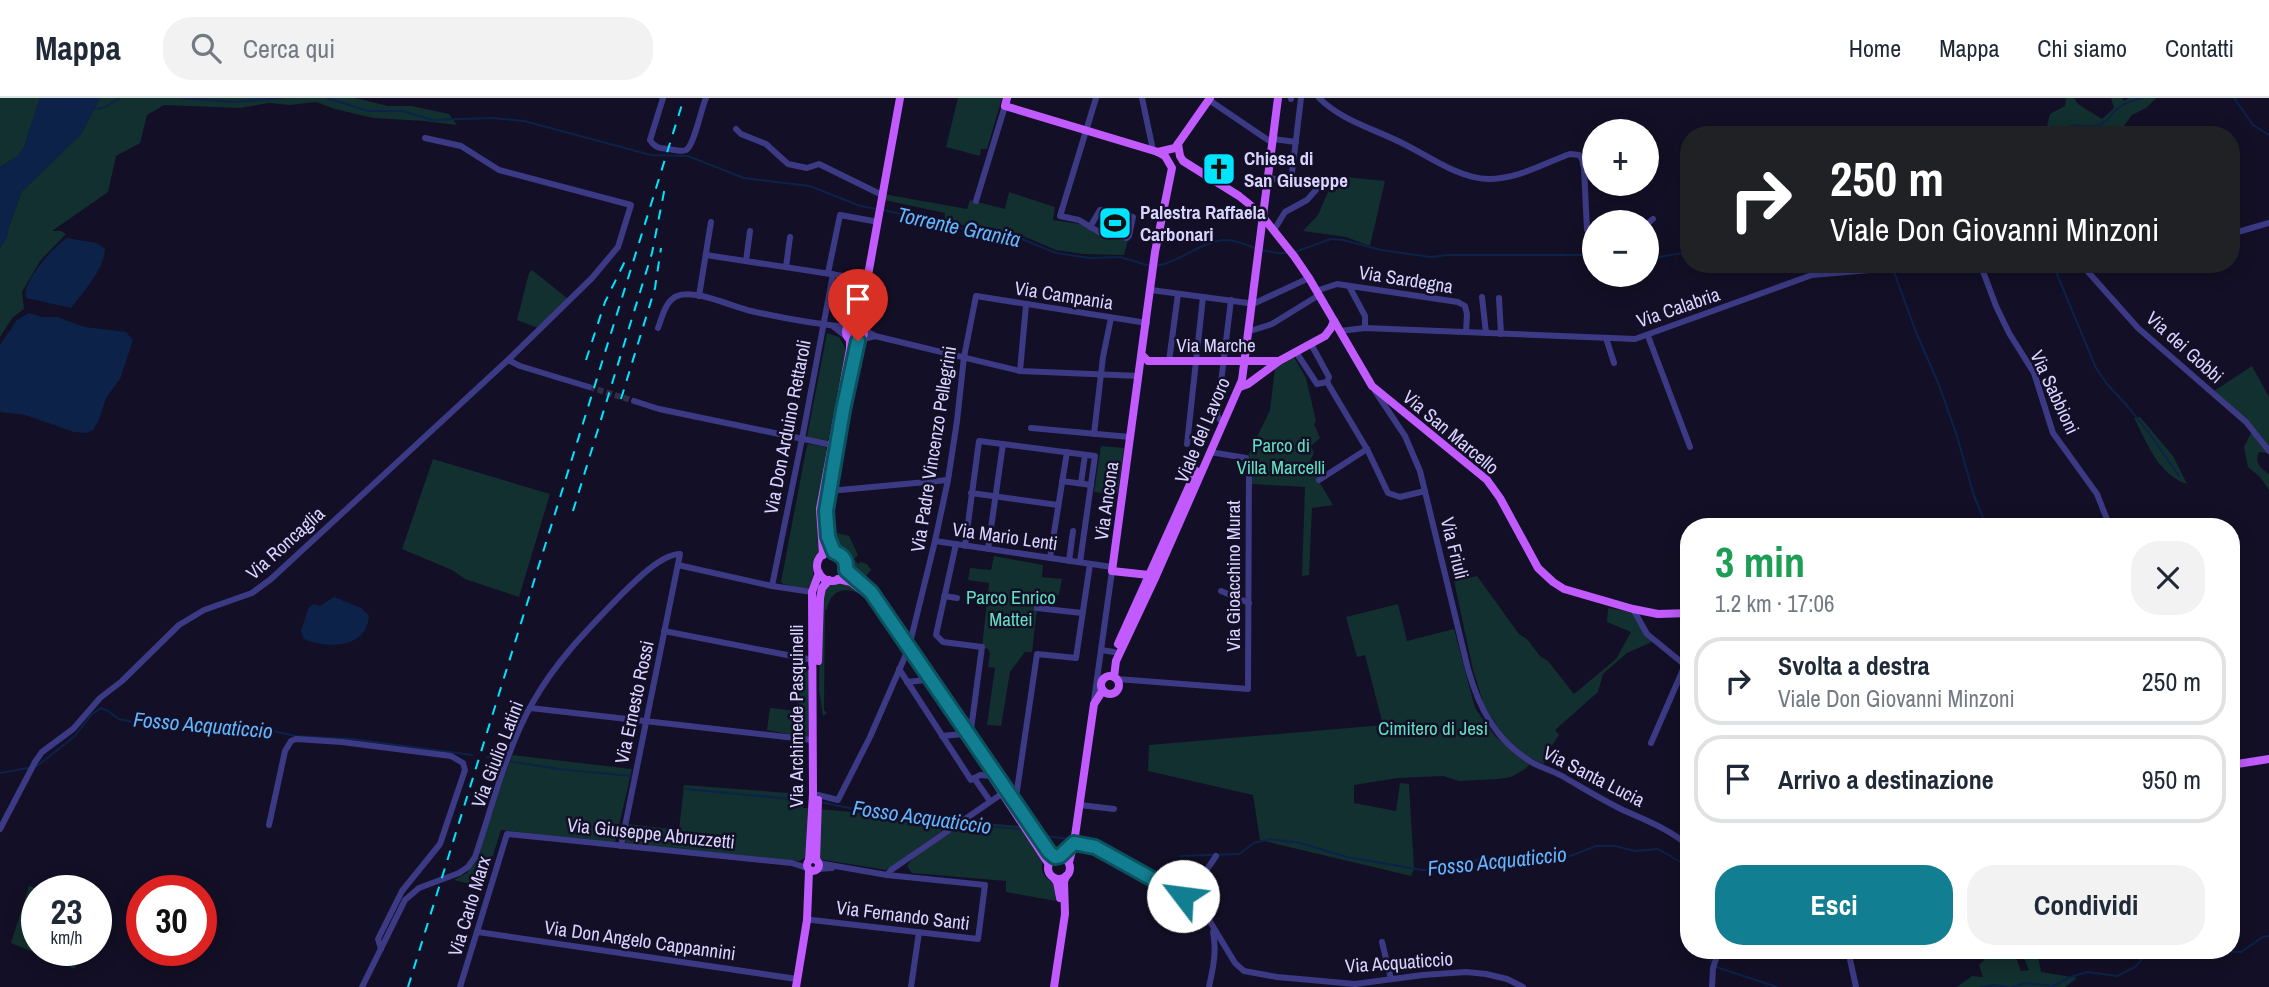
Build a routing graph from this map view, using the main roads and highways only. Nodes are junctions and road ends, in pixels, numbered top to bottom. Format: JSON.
{"nodes":[{"id":1,"x":898,"y":98,"type":"edge"},
{"id":2,"x":1276,"y":98,"type":"edge"},
{"id":3,"x":1209,"y":99,"type":"edge"},
{"id":4,"x":1006,"y":102,"type":"edge"},
{"id":5,"x":1271,"y":139,"type":"junction"},
{"id":6,"x":1178,"y":144,"type":"junction"},
{"id":7,"x":1155,"y":150,"type":"junction"},
{"id":8,"x":1183,"y":161,"type":"junction"},
{"id":9,"x":1172,"y":168,"type":"junction"},
{"id":10,"x":1261,"y":215,"type":"junction"},
{"id":11,"x":875,"y":218,"type":"junction"},
{"id":12,"x":1250,"y":303,"type":"junction"},
{"id":13,"x":1334,"y":321,"type":"junction"},
{"id":14,"x":849,"y":326,"type":"junction"},
{"id":15,"x":863,"y":329,"type":"junction"},
{"id":16,"x":1332,"y":334,"type":"junction"},
{"id":17,"x":854,"y":340,"type":"junction"},
{"id":18,"x":1143,"y":356,"type":"junction"},
{"id":19,"x":1152,"y":361,"type":"junction"},
{"id":20,"x":1243,"y":361,"type":"junction"},
{"id":21,"x":1279,"y":361,"type":"junction"},
{"id":22,"x":1139,"y":376,"type":"junction"},
{"id":23,"x":1240,"y":387,"type":"junction"},
{"id":24,"x":834,"y":552,"type":"junction"},
{"id":25,"x":823,"y":555,"type":"junction"},
{"id":26,"x":1112,"y":569,"type":"joint"},
{"id":27,"x":846,"y":570,"type":"junction"},
{"id":28,"x":819,"y":573,"type":"junction"},
{"id":29,"x":1149,"y":575,"type":"junction"},
{"id":30,"x":833,"y":580,"type":"junction"},
{"id":31,"x":1680,"y":613,"type":"edge"},
{"id":32,"x":908,"y":649,"type":"junction"},
{"id":33,"x":1115,"y":679,"type":"junction"},
{"id":34,"x":1105,"y":692,"type":"junction"},
{"id":35,"x":1093,"y":715,"type":"junction"},
{"id":36,"x":967,"y":735,"type":"junction"},
{"id":37,"x":2269,"y":759,"type":"edge"},
{"id":38,"x":2240,"y":763,"type":"edge"},
{"id":39,"x":1074,"y":843,"type":"junction"},
{"id":40,"x":1054,"y":859,"type":"junction"},
{"id":41,"x":1069,"y":862,"type":"junction"},
{"id":42,"x":813,"y":865,"type":"junction"},
{"id":43,"x":1066,"y":877,"type":"junction"},
{"id":44,"x":1054,"y":878,"type":"junction"},
{"id":45,"x":798,"y":984,"type":"edge"},
{"id":46,"x":1052,"y":987,"type":"edge"}],
"edges":[{"from":1,"to":11,"type":"main road"},
{"from":2,"to":5,"type":"main road","name":"Viale del Lavoro"},
{"from":3,"to":6,"type":"main road"},
{"from":4,"to":7,"type":"main road"},
{"from":5,"to":10,"type":"main road","name":"Viale del Lavoro"},
{"from":5,"to":10,"type":"main road","name":"Viale del Lavoro"},
{"from":6,"to":7,"type":"main road"},
{"from":6,"to":8,"type":"main road"},
{"from":7,"to":9,"type":"main road"},
{"from":8,"to":9,"type":"main road"},
{"from":8,"to":10,"type":"main road","name":"Via San Marcello"},
{"from":9,"to":18,"type":"main road","name":"Via Ancona"},
{"from":10,"to":12,"type":"main road","name":"Viale del Lavoro"},
{"from":10,"to":13,"type":"main road","name":"Via San Marcello"},
{"from":11,"to":14,"type":"main road"},
{"from":11,"to":15,"type":"main road"},
{"from":12,"to":20,"type":"main road","name":"Viale del Lavoro"},
{"from":12,"to":20,"type":"main road","name":"Viale del Lavoro"},
{"from":13,"to":16,"type":"main road","name":"Via San Marcello"},
{"from":13,"to":16,"type":"main road"},
{"from":14,"to":15,"type":"main road"},
{"from":14,"to":17,"type":"main road"},
{"from":15,"to":17,"type":"main road"},
{"from":16,"to":21,"type":"main road","name":"Via Marche"},
{"from":16,"to":31,"type":"main road","name":"Via San Marcello"},
{"from":17,"to":24,"type":"main road"},
{"from":17,"to":25,"type":"main road"},
{"from":18,"to":19,"type":"main road","name":"Via Marche"},
{"from":18,"to":22,"type":"main road","name":"Via Ancona"},
{"from":19,"to":20,"type":"main road","name":"Via Marche"},
{"from":19,"to":22,"type":"main road","name":"Via Marche"},
{"from":20,"to":21,"type":"main road","name":"Via Marche"},
{"from":20,"to":23,"type":"main road","name":"Viale del Lavoro"},
{"from":20,"to":29,"type":"main road","name":"Viale del Lavoro"},
{"from":21,"to":23,"type":"main road","name":"Via Marche"},
{"from":22,"to":26,"type":"main road","name":"Via Ancona"},
{"from":23,"to":33,"type":"main road","name":"Viale del Lavoro"},
{"from":24,"to":25,"type":"main road"},
{"from":24,"to":27,"type":"main road"},
{"from":25,"to":28,"type":"main road"},
{"from":26,"to":29,"type":"main road","name":"Via Mario Lenti"},
{"from":27,"to":30,"type":"main road"},
{"from":27,"to":32,"type":"main road"},
{"from":28,"to":30,"type":"main road"},
{"from":28,"to":42,"type":"main road","name":"Via Archimede Pasquinelli"},
{"from":29,"to":33,"type":"main road","name":"Viale del Lavoro"},
{"from":30,"to":32,"type":"main road"},
{"from":30,"to":42,"type":"main road","name":"Via Archimede Pasquinelli"},
{"from":32,"to":36,"type":"main road"},
{"from":32,"to":36,"type":"main road"},
{"from":33,"to":34,"type":"main road","name":"Viale del Lavoro"},
{"from":33,"to":34,"type":"main road","name":"Viale del Lavoro"},
{"from":34,"to":35,"type":"main road","name":"Viale del Lavoro"},
{"from":34,"to":35,"type":"main road","name":"Via Ancona"},
{"from":35,"to":39,"type":"main road","name":"Via Ancona"},
{"from":36,"to":40,"type":"main road"},
{"from":36,"to":40,"type":"main road"},
{"from":37,"to":38,"type":"main road"},
{"from":39,"to":40,"type":"main road"},
{"from":39,"to":41,"type":"main road","name":"Via Ancona"},
{"from":40,"to":41,"type":"main road"},
{"from":40,"to":44,"type":"main road"},
{"from":41,"to":43,"type":"main road"},
{"from":42,"to":45,"type":"main road","name":"Via Archimede Pasquinelli"},
{"from":42,"to":45,"type":"main road","name":"Via Archimede Pasquinelli"},
{"from":43,"to":44,"type":"main road"},
{"from":43,"to":46,"type":"main road"},
{"from":44,"to":46,"type":"main road"}]}
